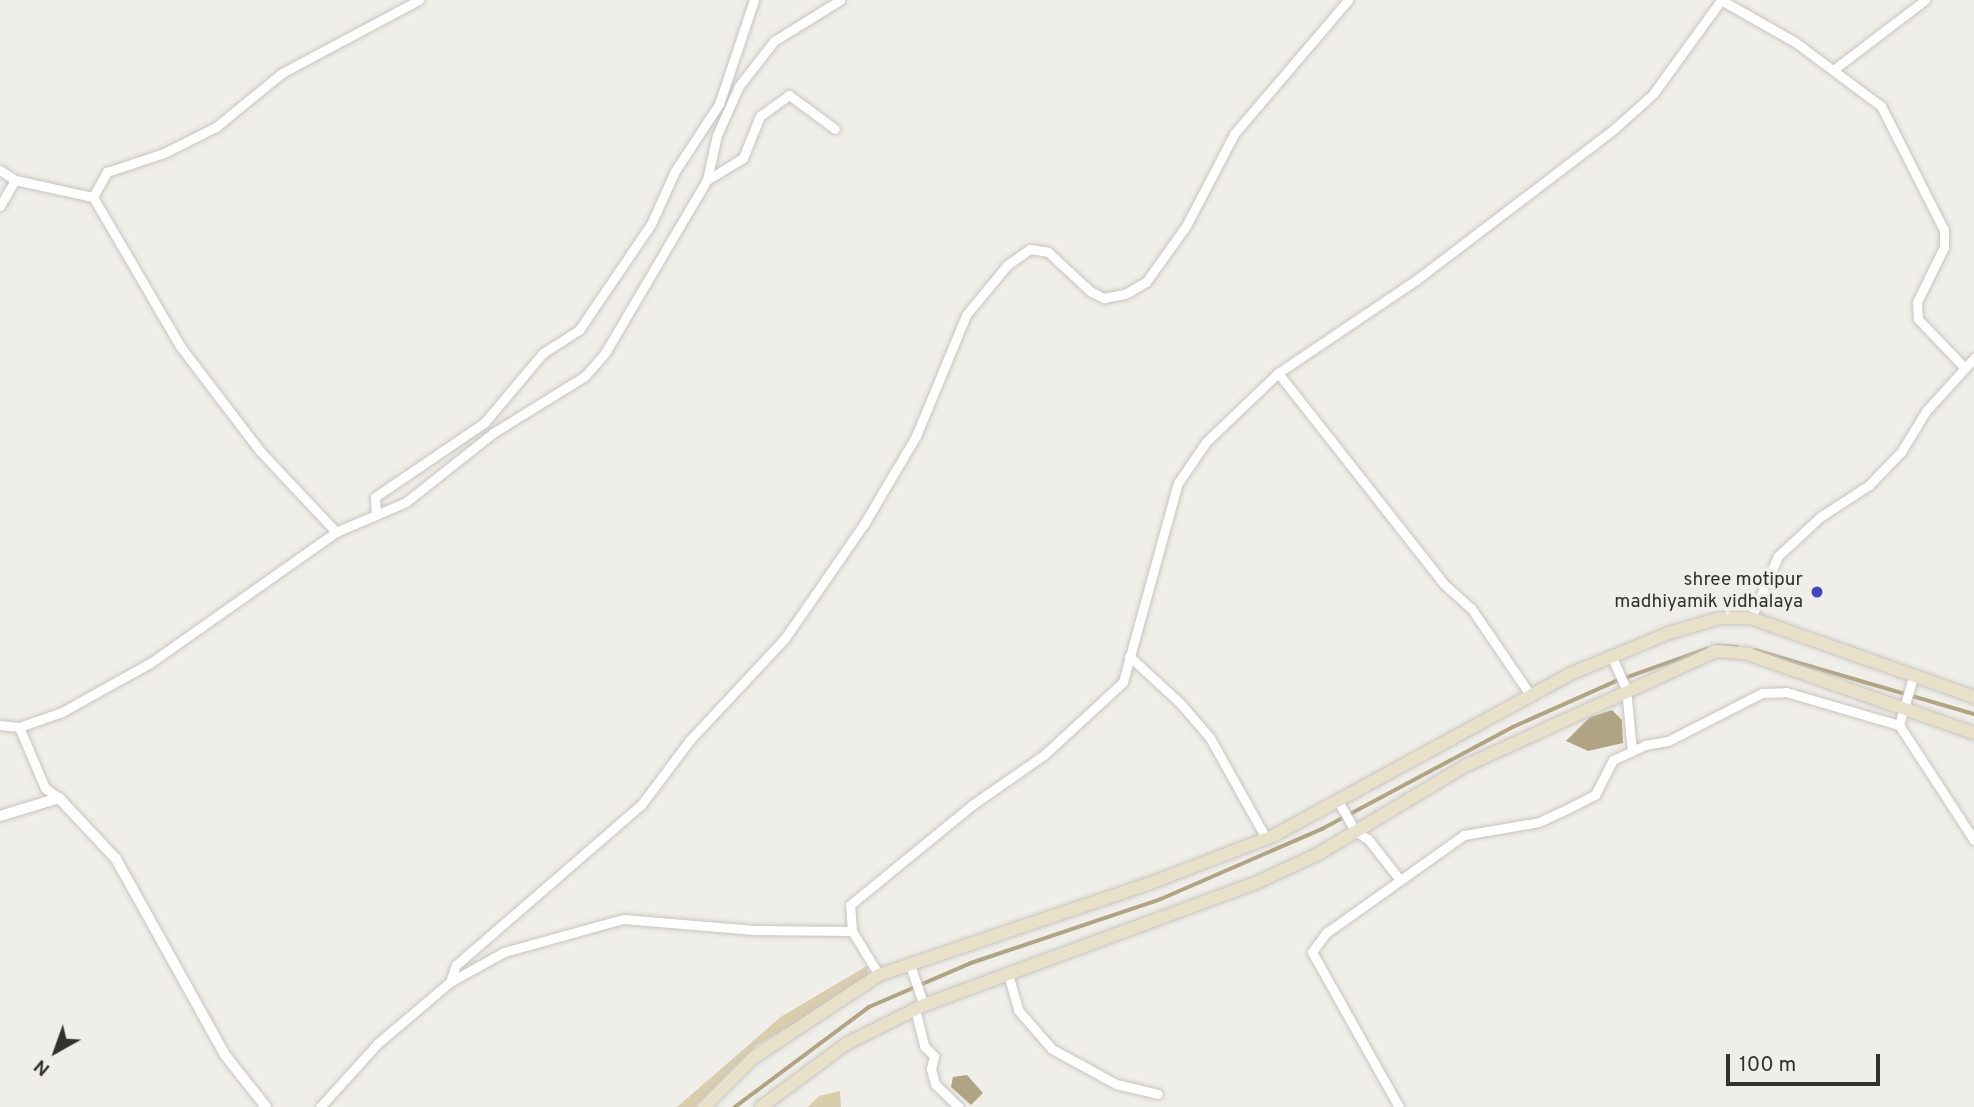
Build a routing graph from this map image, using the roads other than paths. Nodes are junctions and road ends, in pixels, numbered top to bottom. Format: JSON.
{"nodes":[{"id":1,"x":419,"y":0,"type":"edge"},
{"id":2,"x":754,"y":0,"type":"edge"},
{"id":3,"x":840,"y":0,"type":"edge"},
{"id":4,"x":1348,"y":0,"type":"edge"},
{"id":5,"x":1721,"y":0,"type":"edge"},
{"id":6,"x":1925,"y":0,"type":"edge"},
{"id":7,"x":1833,"y":70,"type":"junction"},
{"id":8,"x":835,"y":129,"type":"dead end"},
{"id":9,"x":0,"y":170,"type":"edge"},
{"id":10,"x":15,"y":180,"type":"junction"},
{"id":11,"x":707,"y":180,"type":"junction"},
{"id":12,"x":93,"y":197,"type":"junction"},
{"id":13,"x":0,"y":206,"type":"edge"},
{"id":14,"x":1974,"y":359,"type":"edge"},
{"id":15,"x":1965,"y":368,"type":"junction"},
{"id":16,"x":1279,"y":373,"type":"junction"},
{"id":17,"x":376,"y":514,"type":"junction"},
{"id":18,"x":336,"y":532,"type":"junction"},
{"id":19,"x":1751,"y":618,"type":"junction"},
{"id":20,"x":1611,"y":655,"type":"junction"},
{"id":21,"x":1129,"y":656,"type":"junction"},
{"id":22,"x":1911,"y":682,"type":"junction"},
{"id":23,"x":1626,"y":692,"type":"junction"},
{"id":24,"x":1531,"y":695,"type":"junction"},
{"id":25,"x":1974,"y":697,"type":"edge"},
{"id":26,"x":1905,"y":705,"type":"junction"},
{"id":27,"x":0,"y":725,"type":"edge"},
{"id":28,"x":1899,"y":725,"type":"junction"},
{"id":29,"x":19,"y":727,"type":"junction"},
{"id":30,"x":1974,"y":733,"type":"edge"},
{"id":31,"x":1632,"y":751,"type":"junction"},
{"id":32,"x":59,"y":798,"type":"junction"},
{"id":33,"x":1338,"y":801,"type":"junction"},
{"id":34,"x":0,"y":816,"type":"edge"},
{"id":35,"x":1356,"y":831,"type":"junction"},
{"id":36,"x":1266,"y":838,"type":"junction"},
{"id":37,"x":1974,"y":839,"type":"edge"},
{"id":38,"x":1400,"y":880,"type":"junction"},
{"id":39,"x":852,"y":931,"type":"junction"},
{"id":40,"x":911,"y":968,"type":"junction"},
{"id":41,"x":1008,"y":974,"type":"junction"},
{"id":42,"x":879,"y":975,"type":"junction"},
{"id":43,"x":450,"y":982,"type":"junction"},
{"id":44,"x":920,"y":1007,"type":"junction"},
{"id":45,"x":1158,"y":1094,"type":"dead end"},
{"id":46,"x":266,"y":1107,"type":"edge"},
{"id":47,"x":320,"y":1107,"type":"edge"},
{"id":48,"x":704,"y":1107,"type":"edge"},
{"id":49,"x":761,"y":1107,"type":"edge"},
{"id":50,"x":959,"y":1107,"type":"edge"},
{"id":51,"x":1399,"y":1107,"type":"edge"}],
"edges":[{"from":1,"to":12,"type":"street"},
{"from":2,"to":17,"type":"street"},
{"from":3,"to":11,"type":"street"},
{"from":4,"to":43,"type":"street"},
{"from":5,"to":7,"type":"street"},
{"from":5,"to":16,"type":"street"},
{"from":6,"to":7,"type":"street"},
{"from":7,"to":15,"type":"street"},
{"from":8,"to":11,"type":"street"},
{"from":9,"to":10,"type":"street"},
{"from":10,"to":12,"type":"street"},
{"from":10,"to":13,"type":"street"},
{"from":11,"to":17,"type":"street"},
{"from":12,"to":18,"type":"street"},
{"from":14,"to":15,"type":"street"},
{"from":15,"to":19,"type":"street"},
{"from":16,"to":21,"type":"street"},
{"from":16,"to":24,"type":"street"},
{"from":17,"to":18,"type":"street"},
{"from":18,"to":29,"type":"street"},
{"from":19,"to":20,"type":"main road"},
{"from":19,"to":22,"type":"main road"},
{"from":20,"to":23,"type":"street"},
{"from":20,"to":24,"type":"main road"},
{"from":21,"to":36,"type":"street"},
{"from":21,"to":39,"type":"street"},
{"from":22,"to":25,"type":"main road"},
{"from":22,"to":26,"type":"street"},
{"from":23,"to":26,"type":"main road"},
{"from":23,"to":31,"type":"street"},
{"from":23,"to":35,"type":"main road"},
{"from":24,"to":33,"type":"main road"},
{"from":26,"to":28,"type":"street"},
{"from":26,"to":30,"type":"main road"},
{"from":27,"to":29,"type":"street"},
{"from":28,"to":31,"type":"street"},
{"from":28,"to":37,"type":"street"},
{"from":29,"to":32,"type":"street"},
{"from":31,"to":38,"type":"street"},
{"from":32,"to":34,"type":"street"},
{"from":32,"to":46,"type":"street"},
{"from":33,"to":35,"type":"street"},
{"from":33,"to":36,"type":"main road"},
{"from":35,"to":38,"type":"street"},
{"from":35,"to":41,"type":"main road"},
{"from":36,"to":40,"type":"main road"},
{"from":38,"to":51,"type":"street"},
{"from":39,"to":42,"type":"street"},
{"from":39,"to":43,"type":"street"},
{"from":40,"to":42,"type":"main road"},
{"from":40,"to":44,"type":"street"},
{"from":41,"to":44,"type":"main road"},
{"from":41,"to":45,"type":"street"},
{"from":42,"to":48,"type":"main road"},
{"from":43,"to":47,"type":"street"},
{"from":44,"to":49,"type":"main road"},
{"from":44,"to":50,"type":"street"}]}
